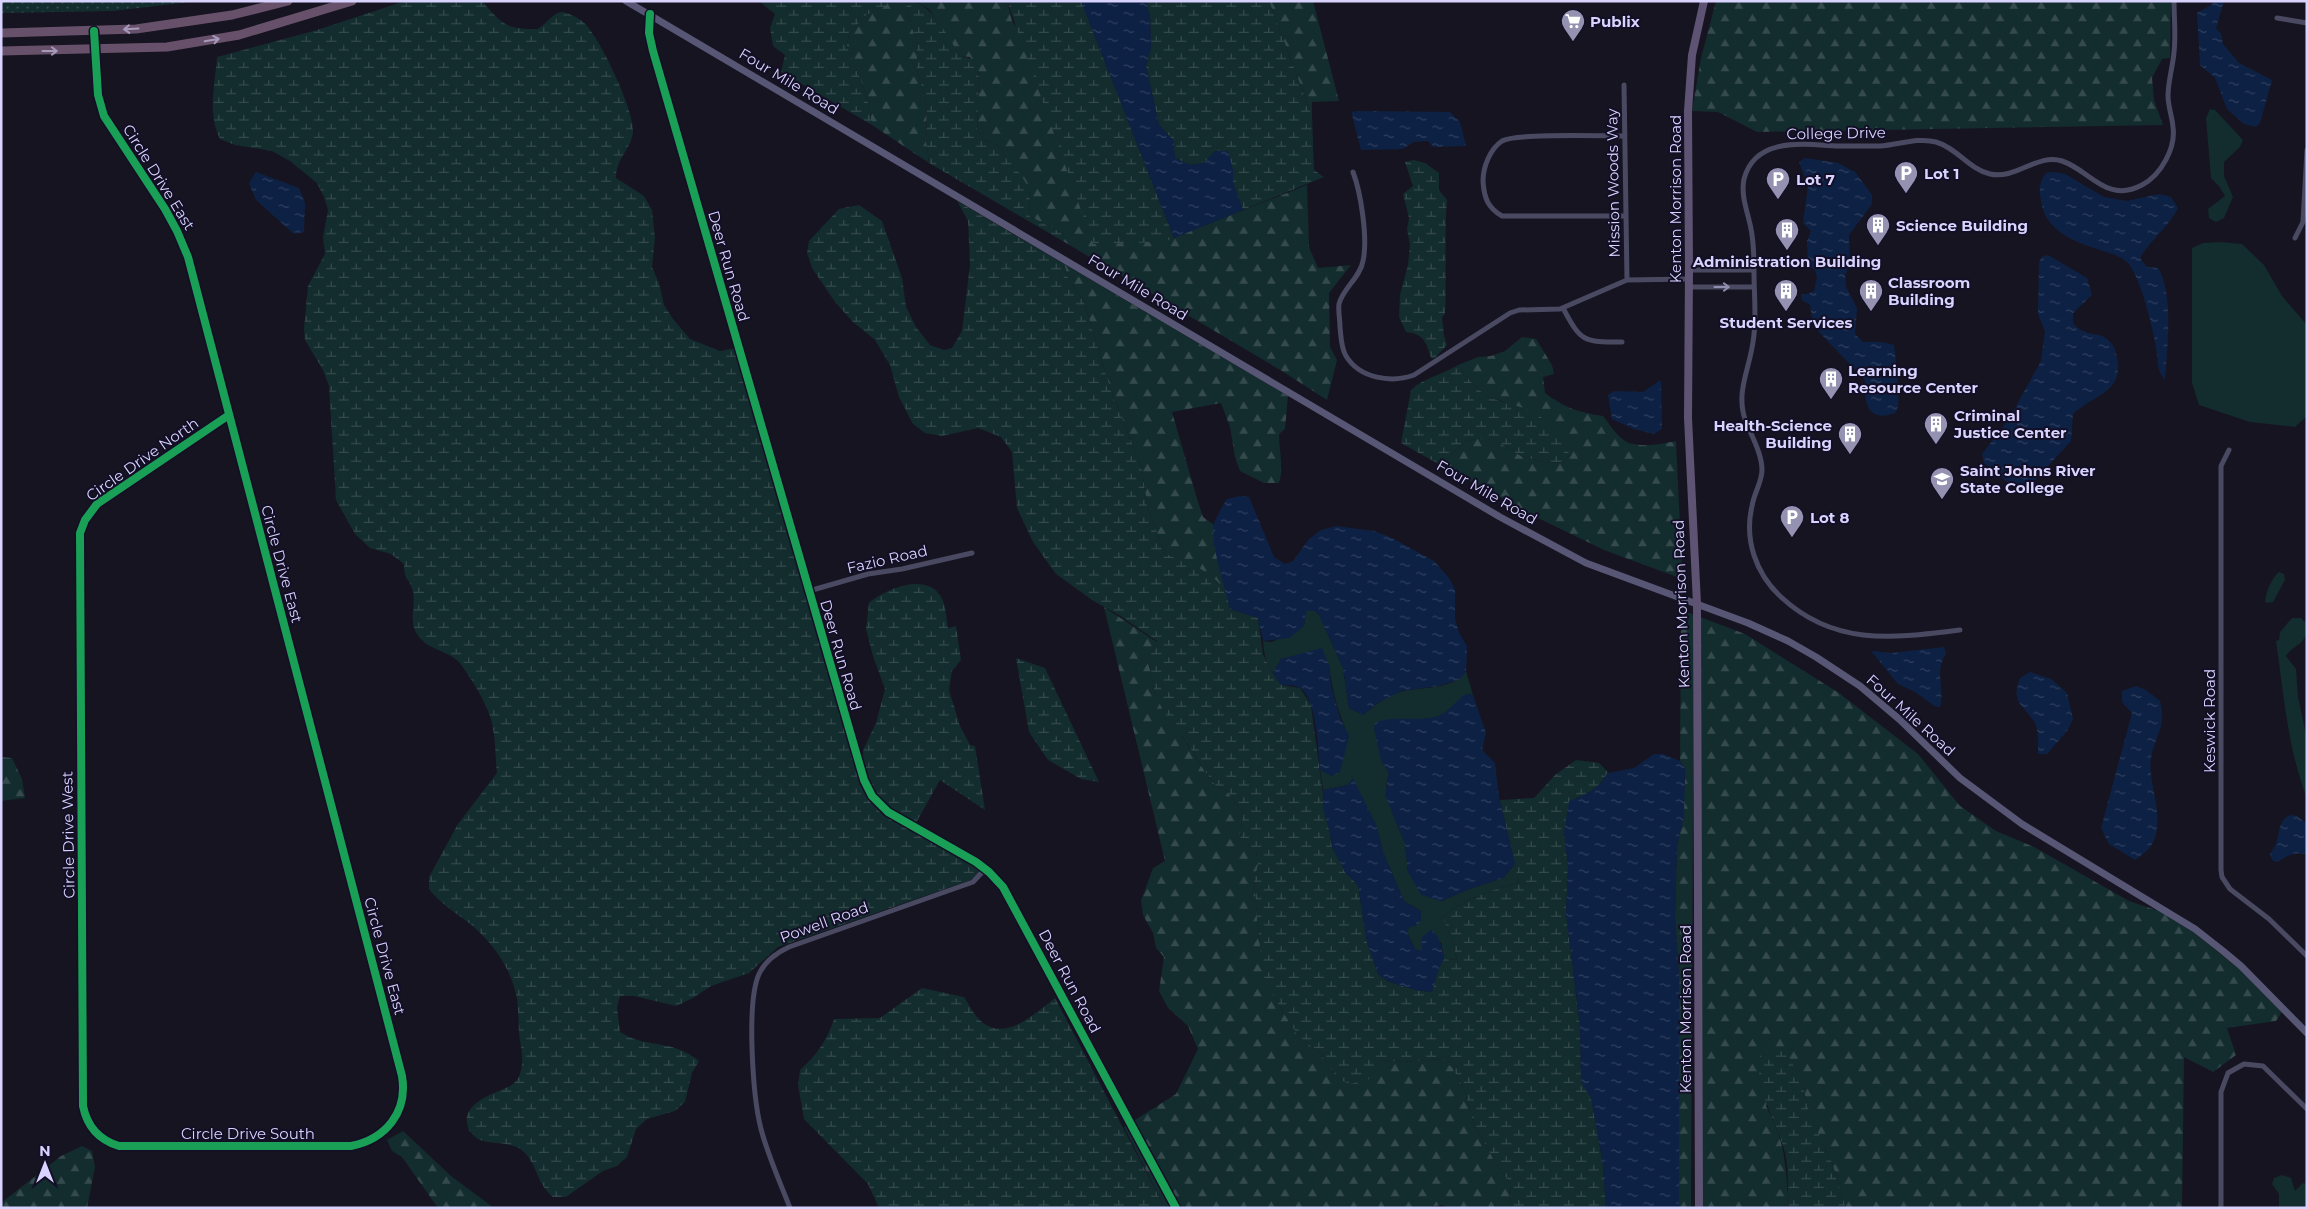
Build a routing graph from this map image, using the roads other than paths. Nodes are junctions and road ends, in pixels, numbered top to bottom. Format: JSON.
{"nodes":[{"id":1,"x":288,"y":1,"type":"edge"},
{"id":2,"x":352,"y":1,"type":"edge"},
{"id":3,"x":626,"y":1,"type":"edge"},
{"id":4,"x":1704,"y":1,"type":"edge"},
{"id":5,"x":2174,"y":1,"type":"edge"},
{"id":6,"x":650,"y":14,"type":"junction"},
{"id":7,"x":2277,"y":18,"type":"dead end"},
{"id":8,"x":2307,"y":23,"type":"edge"},
{"id":9,"x":94,"y":31,"type":"junction"},
{"id":10,"x":1,"y":33,"type":"edge"},
{"id":11,"x":94,"y":50,"type":"junction"},
{"id":12,"x":1,"y":51,"type":"edge"},
{"id":13,"x":1624,"y":85,"type":"dead end"},
{"id":14,"x":1625,"y":136,"type":"junction"},
{"id":15,"x":2307,"y":150,"type":"edge"},
{"id":16,"x":1353,"y":172,"type":"dead end"},
{"id":17,"x":1626,"y":216,"type":"junction"},
{"id":18,"x":2296,"y":238,"type":"dead end"},
{"id":19,"x":1690,"y":270,"type":"junction"},
{"id":20,"x":1754,"y":270,"type":"junction"},
{"id":21,"x":1627,"y":280,"type":"junction"},
{"id":22,"x":1689,"y":283,"type":"junction"},
{"id":23,"x":1754,"y":287,"type":"junction"},
{"id":24,"x":1563,"y":308,"type":"junction"},
{"id":25,"x":1622,"y":342,"type":"dead end"},
{"id":26,"x":230,"y":415,"type":"junction"},
{"id":27,"x":2228,"y":450,"type":"dead end"},
{"id":28,"x":80,"y":533,"type":"joint"},
{"id":29,"x":972,"y":553,"type":"dead end"},
{"id":30,"x":808,"y":591,"type":"junction"},
{"id":31,"x":1697,"y":604,"type":"junction"},
{"id":32,"x":1960,"y":630,"type":"dead end"},
{"id":33,"x":985,"y":869,"type":"junction"},
{"id":34,"x":2307,"y":956,"type":"edge"},
{"id":35,"x":2307,"y":1033,"type":"edge"},
{"id":36,"x":2307,"y":1109,"type":"edge"},
{"id":37,"x":394,"y":1120,"type":"joint"},
{"id":38,"x":97,"y":1134,"type":"joint"},
{"id":39,"x":790,"y":1208,"type":"edge"},
{"id":40,"x":1176,"y":1208,"type":"edge"},
{"id":41,"x":1699,"y":1208,"type":"edge"},
{"id":42,"x":2221,"y":1208,"type":"edge"}],
"edges":[{"from":1,"to":9,"type":"highway","one_way":true},
{"from":11,"to":2,"type":"highway","one_way":true},
{"from":3,"to":6,"type":"main road","name":"Four Mile Road"},
{"from":4,"to":19,"type":"main road","name":"Kenton Morrison Road"},
{"from":5,"to":20,"type":"street","name":"College Drive"},
{"from":6,"to":30,"type":"street","name":"Deer Run Road"},
{"from":6,"to":31,"type":"main road","name":"Four Mile Road"},
{"from":7,"to":8,"type":"street"},
{"from":9,"to":10,"type":"highway"},
{"from":9,"to":11,"type":"street","name":"Circle Drive East"},
{"from":12,"to":11,"type":"highway","one_way":true},
{"from":11,"to":26,"type":"street","name":"Circle Drive East"},
{"from":13,"to":14,"type":"street","name":"Mission Woods Way"},
{"from":14,"to":17,"type":"street","name":"Mission Woods Way"},
{"from":14,"to":17,"type":"street"},
{"from":15,"to":18,"type":"street"},
{"from":16,"to":24,"type":"street"},
{"from":17,"to":21,"type":"street","name":"Mission Woods Way"},
{"from":19,"to":20,"type":"street"},
{"from":19,"to":22,"type":"main road","name":"Kenton Morrison Road"},
{"from":20,"to":23,"type":"street","name":"College Drive"},
{"from":21,"to":22,"type":"street"},
{"from":21,"to":24,"type":"street"},
{"from":22,"to":23,"type":"street","one_way":true},
{"from":22,"to":31,"type":"main road","name":"Kenton Morrison Road"},
{"from":23,"to":32,"type":"street","name":"College Drive"},
{"from":24,"to":25,"type":"street"},
{"from":26,"to":28,"type":"street","name":"Circle Drive North"},
{"from":26,"to":37,"type":"street","name":"Circle Drive East"},
{"from":27,"to":34,"type":"street","name":"Keswick Road"},
{"from":28,"to":38,"type":"street","name":"Circle Drive West"},
{"from":29,"to":30,"type":"street","name":"Fazio Road"},
{"from":30,"to":33,"type":"street","name":"Deer Run Road"},
{"from":31,"to":35,"type":"main road","name":"Four Mile Road"},
{"from":31,"to":41,"type":"main road","name":"Kenton Morrison Road"},
{"from":33,"to":39,"type":"street","name":"Powell Road"},
{"from":33,"to":40,"type":"street","name":"Deer Run Road"},
{"from":36,"to":42,"type":"street"},
{"from":37,"to":38,"type":"street","name":"Circle Drive South"}]}
